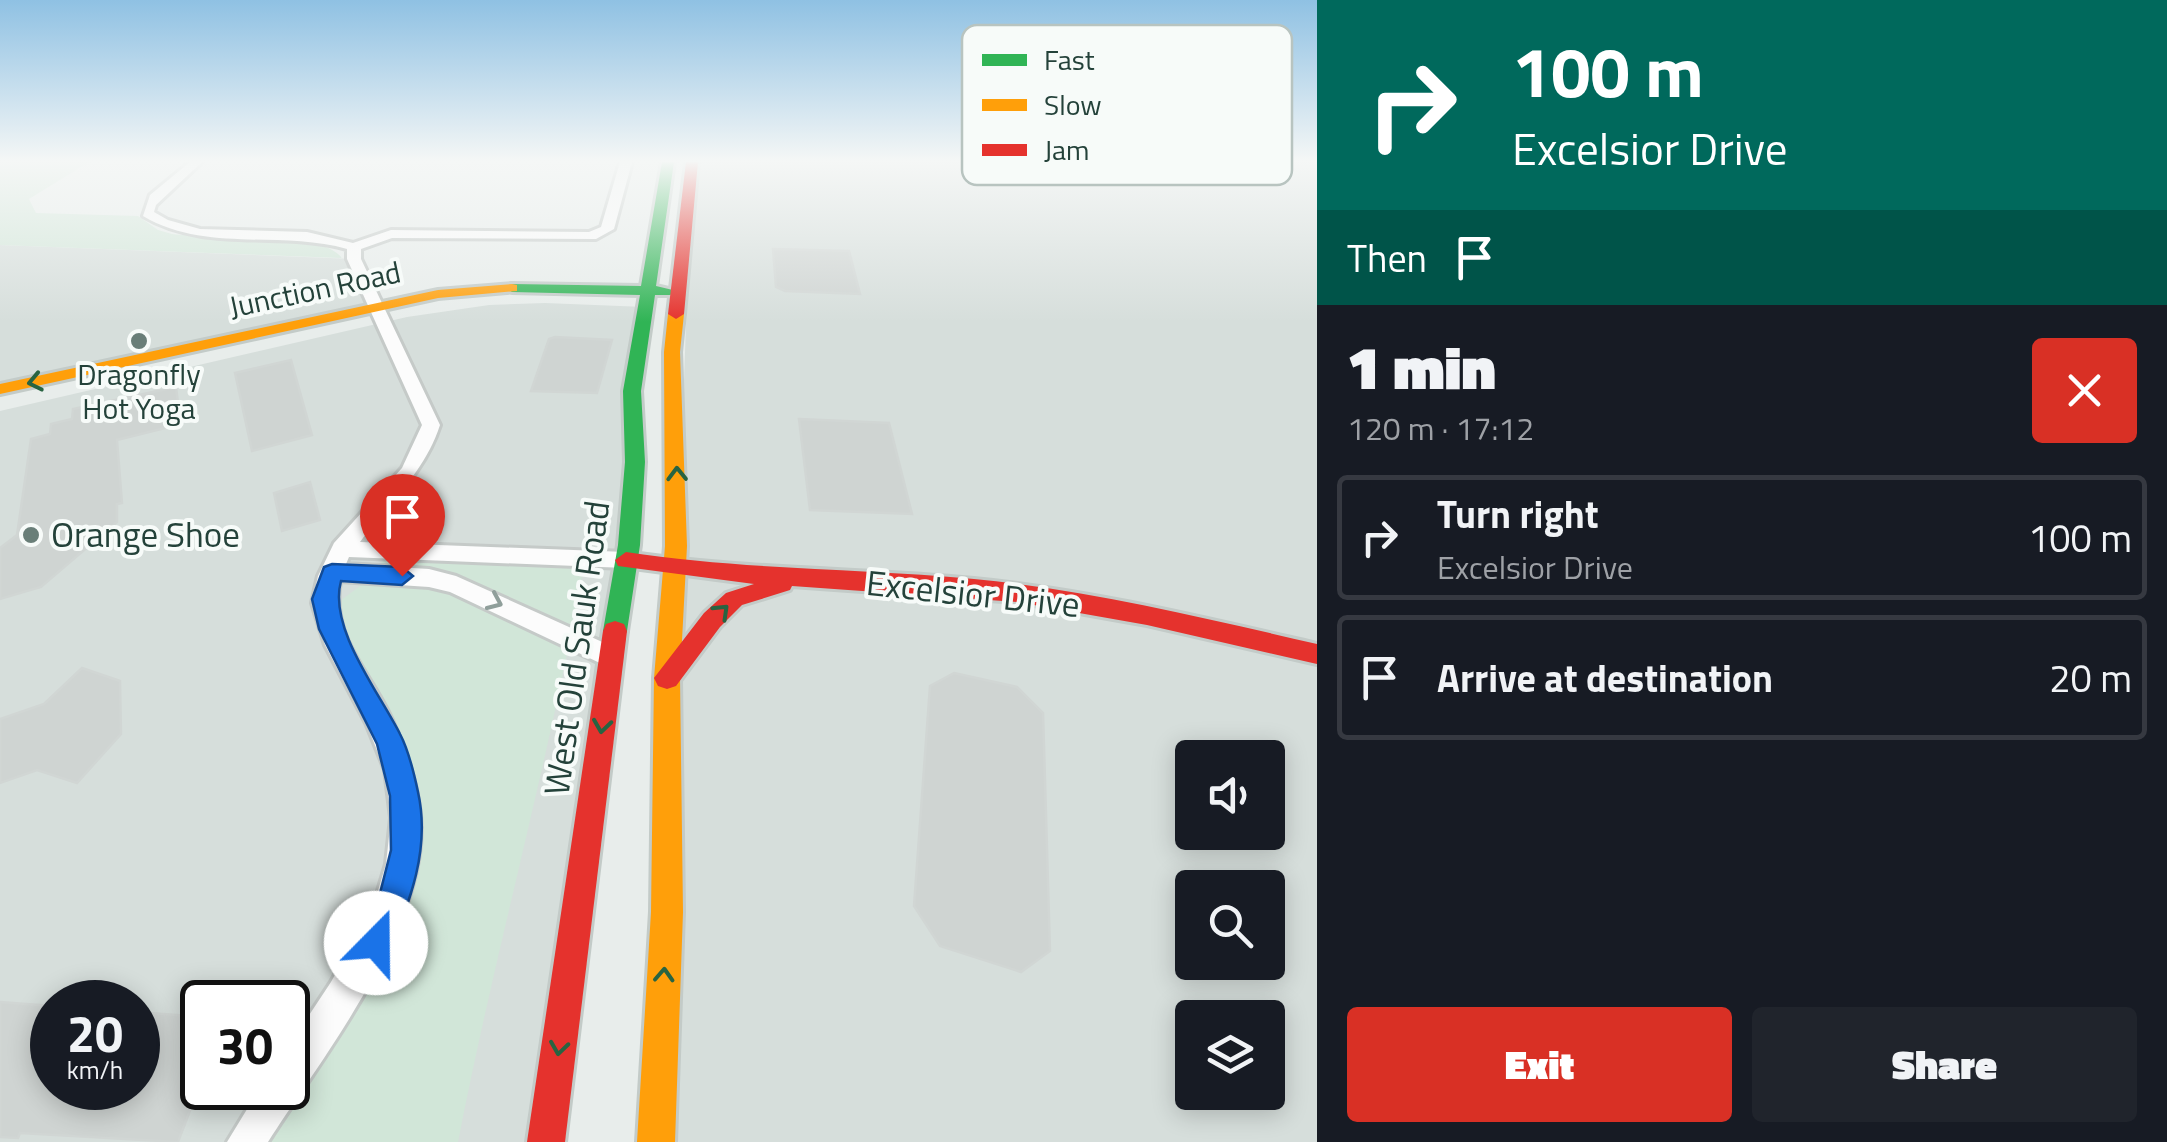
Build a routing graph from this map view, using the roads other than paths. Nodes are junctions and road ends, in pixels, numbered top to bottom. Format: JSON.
{"nodes":[{"id":1,"x":150,"y":215,"type":"edge"},
{"id":2,"x":612,"y":215,"type":"edge"},
{"id":3,"x":659,"y":215,"type":"edge"},
{"id":4,"x":686,"y":215,"type":"edge"},
{"id":5,"x":354,"y":247,"type":"junction"},
{"id":6,"x":646,"y":298,"type":"junction"},
{"id":7,"x":677,"y":300,"type":"junction"},
{"id":8,"x":381,"y":314,"type":"junction"},
{"id":9,"x":0,"y":389,"type":"edge"},
{"id":10,"x":0,"y":411,"type":"edge"},
{"id":11,"x":626,"y":560,"type":"junction"},
{"id":12,"x":337,"y":561,"type":"junction"},
{"id":13,"x":675,"y":571,"type":"junction"},
{"id":14,"x":801,"y":578,"type":"junction"},
{"id":15,"x":1317,"y":654,"type":"edge"},
{"id":16,"x":611,"y":657,"type":"junction"},
{"id":17,"x":667,"y":678,"type":"junction"},
{"id":18,"x":310,"y":1044,"type":"edge"},
{"id":19,"x":267,"y":1110,"type":"edge"},
{"id":20,"x":246,"y":1142,"type":"edge"},
{"id":21,"x":546,"y":1142,"type":"edge"},
{"id":22,"x":656,"y":1142,"type":"edge"}],
"edges":[{"from":1,"to":5,"type":"street"},
{"from":2,"to":5,"type":"street"},
{"from":3,"to":6,"type":"street","name":"West Old Sauk Road"},
{"from":4,"to":7,"type":"street"},
{"from":5,"to":8,"type":"street"},
{"from":6,"to":7,"type":"street","name":"Junction Road"},
{"from":6,"to":8,"type":"street","name":"Junction Road"},
{"from":6,"to":11,"type":"street","name":"West Old Sauk Road"},
{"from":13,"to":7,"type":"street","one_way":true},
{"from":8,"to":9,"type":"street","name":"Junction Road","one_way":true},
{"from":8,"to":10,"type":"street","name":"Junction Road"},
{"from":8,"to":12,"type":"street"},
{"from":11,"to":12,"type":"street"},
{"from":11,"to":13,"type":"street","name":"Excelsior Drive"},
{"from":11,"to":16,"type":"street","name":"West Old Sauk Road"},
{"from":12,"to":16,"type":"street","one_way":true},
{"from":12,"to":18,"type":"street"},
{"from":13,"to":14,"type":"street","name":"Excelsior Drive"},
{"from":13,"to":17,"type":"street"},
{"from":14,"to":15,"type":"street","name":"Excelsior Drive"},
{"from":17,"to":14,"type":"street","one_way":true},
{"from":16,"to":21,"type":"street","name":"West Old Sauk Road","one_way":true},
{"from":22,"to":17,"type":"street","one_way":true},
{"from":19,"to":20,"type":"street"}]}
